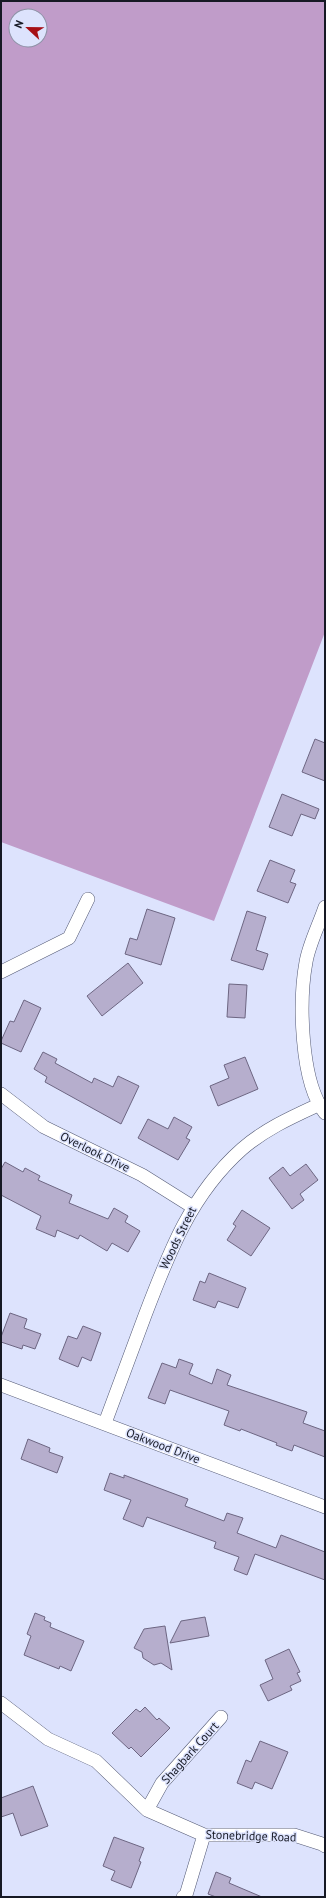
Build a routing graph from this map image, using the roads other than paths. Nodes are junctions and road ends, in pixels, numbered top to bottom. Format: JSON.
{"nodes":[{"id":1,"x":88,"y":899,"type":"dead end"},
{"id":2,"x":325,"y":907,"type":"edge"},
{"id":3,"x":1,"y":972,"type":"edge"},
{"id":4,"x":1,"y":1094,"type":"edge"},
{"id":5,"x":322,"y":1109,"type":"edge"},
{"id":6,"x":193,"y":1207,"type":"junction"},
{"id":7,"x":1,"y":1385,"type":"edge"},
{"id":8,"x":105,"y":1424,"type":"junction"},
{"id":9,"x":325,"y":1507,"type":"edge"},
{"id":10,"x":1,"y":1703,"type":"edge"},
{"id":11,"x":221,"y":1717,"type":"dead end"},
{"id":12,"x":147,"y":1810,"type":"junction"},
{"id":13,"x":204,"y":1835,"type":"junction"},
{"id":14,"x":325,"y":1846,"type":"edge"},
{"id":15,"x":183,"y":1897,"type":"edge"}],
"edges":[{"from":1,"to":3,"type":"street"},
{"from":2,"to":5,"type":"street"},
{"from":4,"to":6,"type":"street","name":"Overlook Drive"},
{"from":5,"to":6,"type":"street","name":"Woods Street"},
{"from":6,"to":8,"type":"street","name":"Woods Street"},
{"from":7,"to":8,"type":"street","name":"Oakwood Drive"},
{"from":8,"to":9,"type":"street","name":"Oakwood Drive"},
{"from":10,"to":12,"type":"street","name":"Stonebridge Road"},
{"from":11,"to":12,"type":"street","name":"Shagbark Court"},
{"from":12,"to":13,"type":"street","name":"Stonebridge Road"},
{"from":13,"to":14,"type":"street","name":"Stonebridge Road"},
{"from":13,"to":15,"type":"street"}]}
